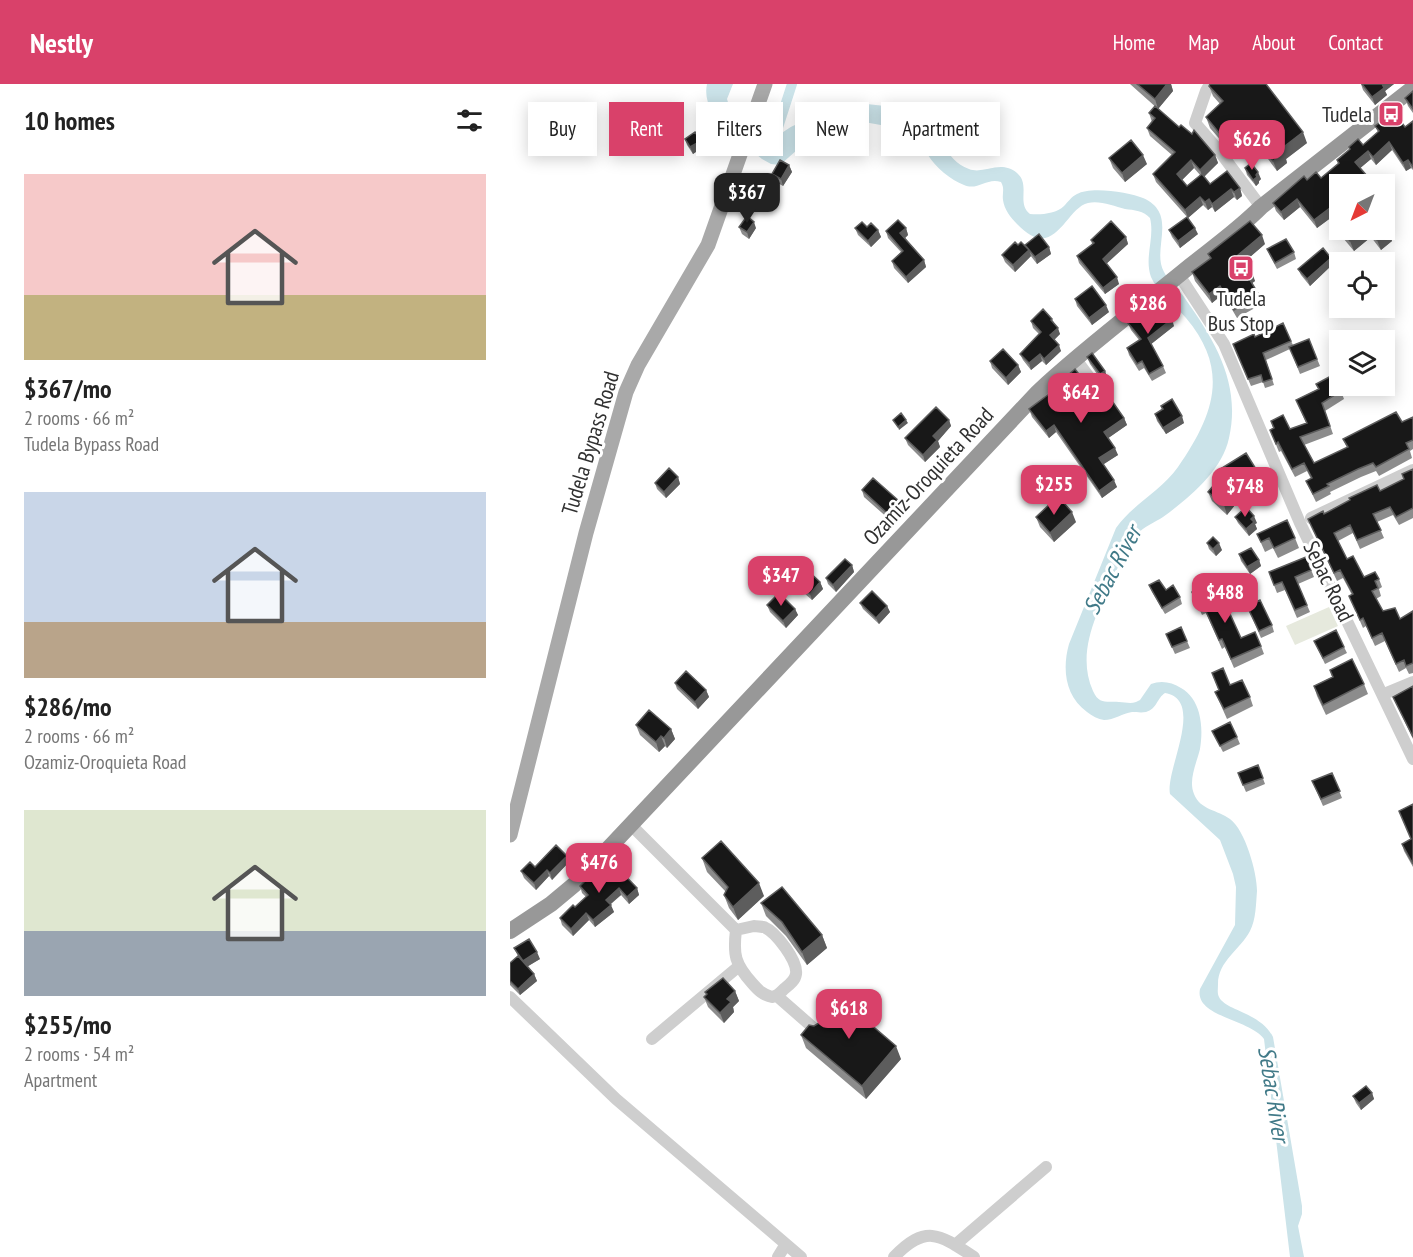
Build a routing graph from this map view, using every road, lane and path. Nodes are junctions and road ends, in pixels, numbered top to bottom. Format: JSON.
{"nodes":[{"id":1,"x":765,"y":84,"type":"edge"},
{"id":2,"x":1210,"y":84,"type":"edge"},
{"id":3,"x":1413,"y":88,"type":"edge"},
{"id":4,"x":1261,"y":207,"type":"junction"},
{"id":5,"x":1176,"y":277,"type":"junction"},
{"id":6,"x":1075,"y":358,"type":"junction"},
{"id":7,"x":1106,"y":400,"type":"edge"},
{"id":8,"x":1413,"y":470,"type":"edge"},
{"id":9,"x":1300,"y":523,"type":"junction"},
{"id":10,"x":1413,"y":682,"type":"edge"},
{"id":11,"x":1384,"y":694,"type":"junction"},
{"id":12,"x":1413,"y":759,"type":"edge"},
{"id":13,"x":631,"y":825,"type":"junction"},
{"id":14,"x":510,"y":835,"type":"edge"},
{"id":15,"x":736,"y":930,"type":"junction"},
{"id":16,"x":510,"y":931,"type":"edge"},
{"id":17,"x":738,"y":967,"type":"junction"},
{"id":18,"x":777,"y":996,"type":"junction"},
{"id":19,"x":510,"y":997,"type":"edge"},
{"id":20,"x":817,"y":1031,"type":"edge"},
{"id":21,"x":652,"y":1039,"type":"dead end"},
{"id":22,"x":1046,"y":1167,"type":"dead end"},
{"id":23,"x":786,"y":1245,"type":"junction"},
{"id":24,"x":955,"y":1245,"type":"junction"},
{"id":25,"x":778,"y":1257,"type":"edge"},
{"id":26,"x":801,"y":1257,"type":"edge"},
{"id":27,"x":894,"y":1257,"type":"edge"},
{"id":28,"x":974,"y":1257,"type":"edge"}],
"edges":[{"from":1,"to":14,"type":"main road","name":"Tudela Bypass Road"},
{"from":2,"to":4,"type":"street"},
{"from":3,"to":4,"type":"highway","name":"Ozamiz-Oroquieta Road"},
{"from":4,"to":5,"type":"highway","name":"Ozamiz-Oroquieta Road"},
{"from":5,"to":6,"type":"highway","name":"Ozamiz-Oroquieta Road"},
{"from":5,"to":9,"type":"street","name":"Sebac Road"},
{"from":6,"to":7,"type":"street"},
{"from":6,"to":13,"type":"highway","name":"Ozamiz-Oroquieta Road"},
{"from":8,"to":9,"type":"street"},
{"from":9,"to":11,"type":"street","name":"Sebac Road"},
{"from":10,"to":11,"type":"street"},
{"from":11,"to":12,"type":"street","name":"Sebac Road"},
{"from":13,"to":15,"type":"street"},
{"from":13,"to":16,"type":"highway","name":"Ozamiz-Oroquieta Road"},
{"from":15,"to":17,"type":"street"},
{"from":15,"to":18,"type":"street"},
{"from":17,"to":18,"type":"street"},
{"from":17,"to":21,"type":"street"},
{"from":18,"to":20,"type":"street"},
{"from":19,"to":23,"type":"street"},
{"from":22,"to":24,"type":"street"},
{"from":23,"to":25,"type":"street"},
{"from":23,"to":26,"type":"street"},
{"from":24,"to":27,"type":"street"},
{"from":24,"to":28,"type":"street"}]}
